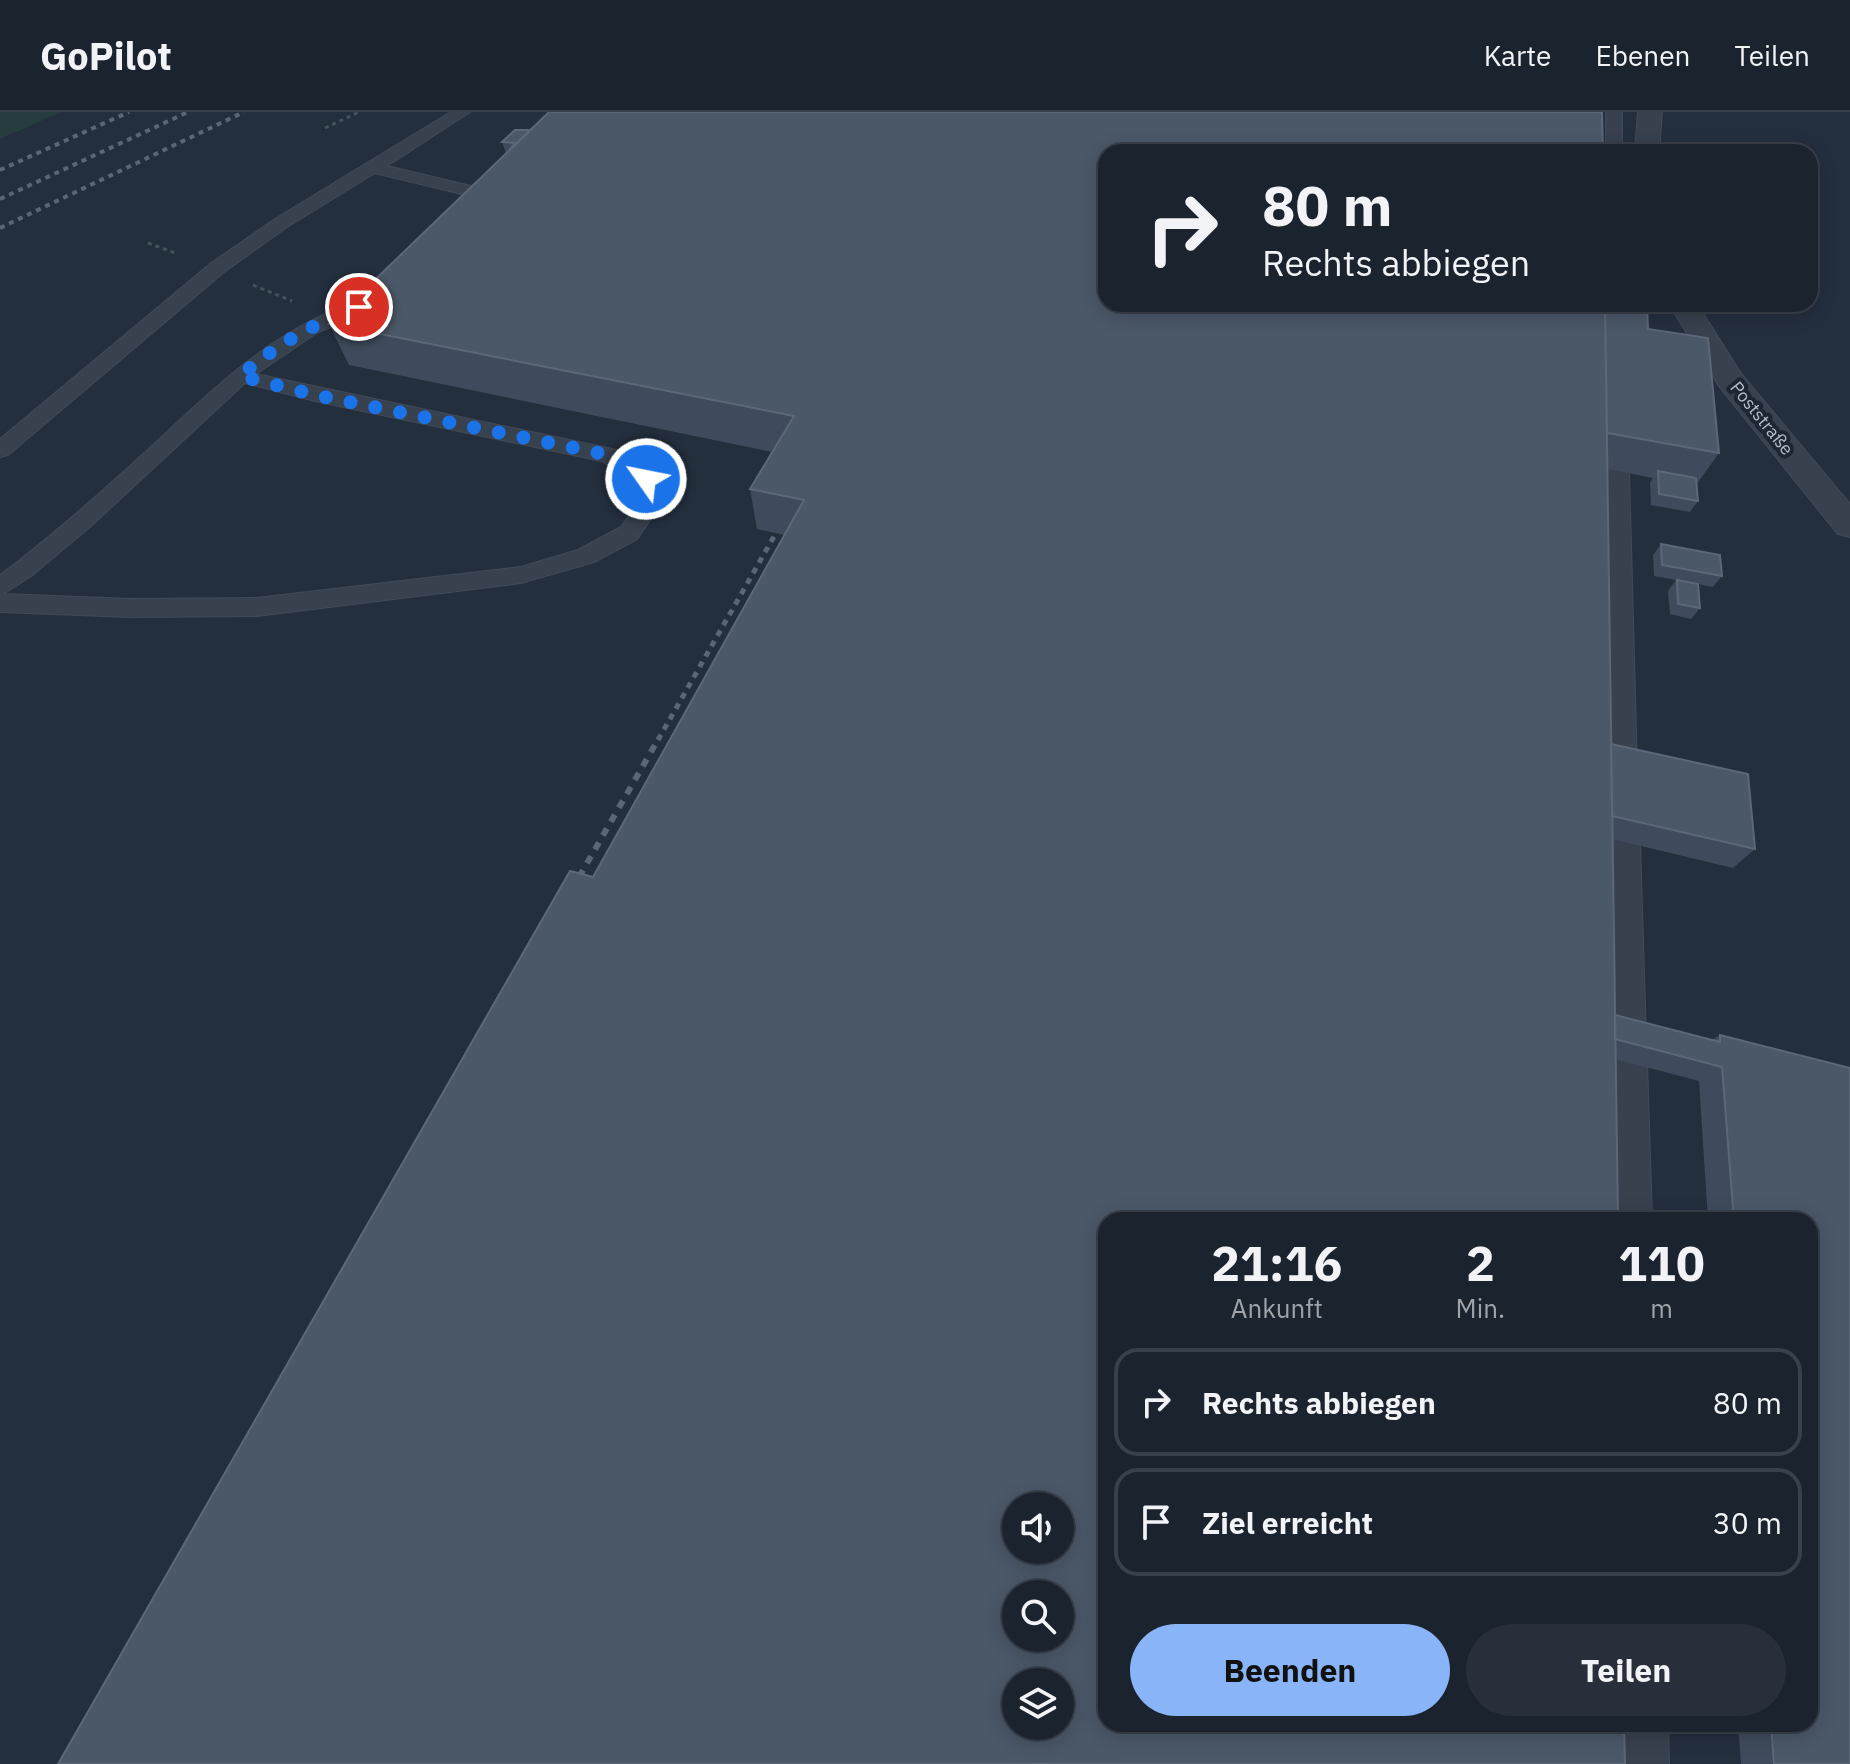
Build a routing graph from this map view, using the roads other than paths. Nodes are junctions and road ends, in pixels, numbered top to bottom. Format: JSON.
{"nodes":[{"id":1,"x":462,"y":112,"type":"edge"},
{"id":2,"x":1614,"y":112,"type":"edge"},
{"id":3,"x":1650,"y":112,"type":"edge"},
{"id":4,"x":1614,"y":144,"type":"edge"},
{"id":5,"x":1648,"y":144,"type":"edge"},
{"id":6,"x":371,"y":167,"type":"junction"},
{"id":7,"x":509,"y":201,"type":"edge"},
{"id":8,"x":393,"y":297,"type":"edge"},
{"id":9,"x":1688,"y":312,"type":"edge"},
{"id":10,"x":240,"y":376,"type":"junction"},
{"id":11,"x":0,"y":450,"type":"edge"},
{"id":12,"x":1618,"y":471,"type":"edge"},
{"id":13,"x":1850,"y":526,"type":"edge"},
{"id":14,"x":0,"y":587,"type":"edge"},
{"id":15,"x":0,"y":603,"type":"edge"},
{"id":16,"x":1623,"y":770,"type":"edge"},
{"id":17,"x":1626,"y":842,"type":"edge"},
{"id":18,"x":1635,"y":1212,"type":"edge"},
{"id":19,"x":1646,"y":1732,"type":"edge"},
{"id":20,"x":1647,"y":1764,"type":"edge"}],
"edges":[{"from":1,"to":6,"type":"lane"},
{"from":2,"to":4,"type":"lane"},
{"from":3,"to":5,"type":"street"},
{"from":6,"to":7,"type":"lane"},
{"from":6,"to":11,"type":"lane"},
{"from":8,"to":10,"type":"lane"},
{"from":9,"to":13,"type":"street","name":"Poststraße"},
{"from":10,"to":14,"type":"lane"},
{"from":10,"to":15,"type":"lane"},
{"from":12,"to":16,"type":"lane"},
{"from":17,"to":18,"type":"lane"},
{"from":19,"to":20,"type":"lane"}]}
